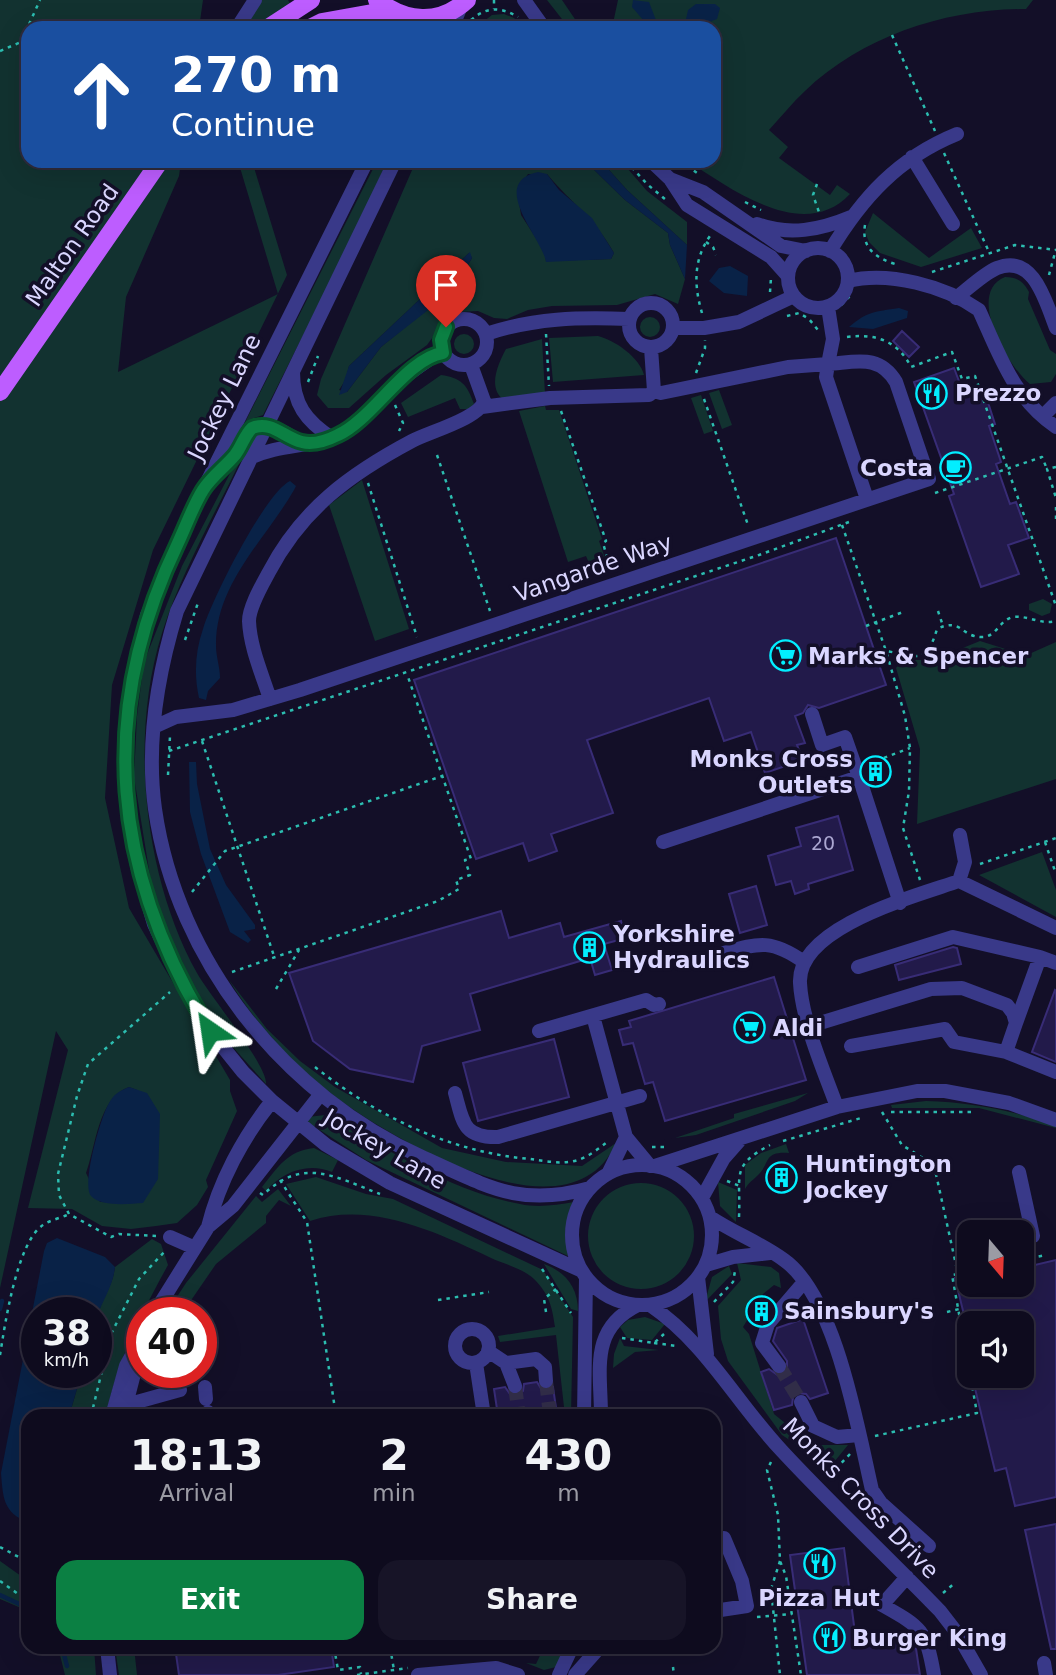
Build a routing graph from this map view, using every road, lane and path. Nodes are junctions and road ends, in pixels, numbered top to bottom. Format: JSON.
{"nodes":[{"id":1,"x":40,"y":0,"type":"edge"},
{"id":2,"x":255,"y":0,"type":"edge"},
{"id":3,"x":311,"y":0,"type":"edge"},
{"id":4,"x":494,"y":0,"type":"edge"},
{"id":5,"x":511,"y":0,"type":"edge"},
{"id":6,"x":466,"y":2,"type":"edge"},
{"id":7,"x":525,"y":8,"type":"edge"},
{"id":8,"x":495,"y":9,"type":"junction"},
{"id":9,"x":393,"y":13,"type":"edge"},
{"id":10,"x":30,"y":21,"type":"edge"},
{"id":11,"x":242,"y":21,"type":"edge"},
{"id":12,"x":279,"y":21,"type":"edge"},
{"id":13,"x":329,"y":21,"type":"edge"},
{"id":14,"x":456,"y":21,"type":"edge"},
{"id":15,"x":469,"y":21,"type":"edge"},
{"id":16,"x":537,"y":21,"type":"edge"},
{"id":17,"x":892,"y":35,"type":"dead end"},
{"id":18,"x":21,"y":42,"type":"edge"},
{"id":19,"x":0,"y":51,"type":"edge"},
{"id":20,"x":957,"y":134,"type":"dead end"},
{"id":21,"x":939,"y":141,"type":"junction"},
{"id":22,"x":912,"y":157,"type":"junction"},
{"id":23,"x":155,"y":168,"type":"edge"},
{"id":24,"x":364,"y":168,"type":"edge"},
{"id":25,"x":391,"y":168,"type":"edge"},
{"id":26,"x":658,"y":168,"type":"edge"},
{"id":27,"x":690,"y":168,"type":"edge"},
{"id":28,"x":698,"y":174,"type":"dead end"},
{"id":29,"x":670,"y":179,"type":"junction"},
{"id":30,"x":817,"y":184,"type":"dead end"},
{"id":31,"x":741,"y":201,"type":"dead end"},
{"id":32,"x":762,"y":210,"type":"dead end"},
{"id":33,"x":829,"y":215,"type":"dead end"},
{"id":34,"x":851,"y":217,"type":"junction"},
{"id":35,"x":743,"y":218,"type":"junction"},
{"id":36,"x":953,"y":224,"type":"dead end"},
{"id":37,"x":714,"y":231,"type":"dead end"},
{"id":38,"x":863,"y":233,"type":"dead end"},
{"id":39,"x":706,"y":242,"type":"junction"},
{"id":40,"x":1056,"y":249,"type":"edge"},
{"id":41,"x":806,"y":251,"type":"junction"},
{"id":42,"x":830,"y":251,"type":"junction"},
{"id":43,"x":989,"y":252,"type":"junction"},
{"id":44,"x":1010,"y":253,"type":"dead end"},
{"id":45,"x":716,"y":255,"type":"dead end"},
{"id":46,"x":900,"y":265,"type":"dead end"},
{"id":47,"x":1042,"y":266,"type":"dead end"},
{"id":48,"x":922,"y":272,"type":"dead end"},
{"id":49,"x":1048,"y":273,"type":"junction"},
{"id":50,"x":788,"y":276,"type":"junction"},
{"id":51,"x":848,"y":281,"type":"junction"},
{"id":52,"x":1052,"y":282,"type":"dead end"},
{"id":53,"x":794,"y":296,"type":"junction"},
{"id":54,"x":956,"y":298,"type":"junction"},
{"id":55,"x":828,"y":307,"type":"junction"},
{"id":56,"x":629,"y":319,"type":"junction"},
{"id":57,"x":545,"y":320,"type":"junction"},
{"id":58,"x":673,"y":328,"type":"junction"},
{"id":59,"x":704,"y":328,"type":"junction"},
{"id":60,"x":1056,"y":328,"type":"edge"},
{"id":61,"x":486,"y":334,"type":"junction"},
{"id":62,"x":833,"y":339,"type":"junction"},
{"id":63,"x":651,"y":348,"type":"junction"},
{"id":64,"x":443,"y":353,"type":"junction"},
{"id":65,"x":828,"y":363,"type":"junction"},
{"id":66,"x":471,"y":365,"type":"junction"},
{"id":67,"x":293,"y":370,"type":"junction"},
{"id":68,"x":699,"y":387,"type":"junction"},
{"id":69,"x":654,"y":391,"type":"junction"},
{"id":70,"x":0,"y":392,"type":"edge"},
{"id":71,"x":386,"y":392,"type":"junction"},
{"id":72,"x":550,"y":398,"type":"junction"},
{"id":73,"x":1056,"y":403,"type":"edge"},
{"id":74,"x":482,"y":407,"type":"junction"},
{"id":75,"x":1043,"y":416,"type":"junction"},
{"id":76,"x":267,"y":425,"type":"junction"},
{"id":77,"x":1056,"y":427,"type":"edge"},
{"id":78,"x":399,"y":432,"type":"dead end"},
{"id":79,"x":332,"y":438,"type":"junction"},
{"id":80,"x":302,"y":442,"type":"junction"},
{"id":81,"x":437,"y":455,"type":"dead end"},
{"id":82,"x":250,"y":458,"type":"junction"},
{"id":83,"x":1056,"y":467,"type":"edge"},
{"id":84,"x":364,"y":469,"type":"junction"},
{"id":85,"x":1006,"y":469,"type":"junction"},
{"id":86,"x":1047,"y":469,"type":"junction"},
{"id":87,"x":203,"y":490,"type":"junction"},
{"id":88,"x":933,"y":494,"type":"dead end"},
{"id":89,"x":1056,"y":498,"type":"edge"},
{"id":90,"x":867,"y":499,"type":"junction"},
{"id":91,"x":1056,"y":507,"type":"edge"},
{"id":92,"x":852,"y":521,"type":"dead end"},
{"id":93,"x":1056,"y":522,"type":"edge"},
{"id":94,"x":842,"y":525,"type":"junction"},
{"id":95,"x":752,"y":538,"type":"junction"},
{"id":96,"x":759,"y":555,"type":"junction"},
{"id":97,"x":607,"y":587,"type":"junction"},
{"id":98,"x":613,"y":604,"type":"junction"},
{"id":99,"x":1056,"y":606,"type":"edge"},
{"id":100,"x":938,"y":611,"type":"dead end"},
{"id":101,"x":903,"y":612,"type":"dead end"},
{"id":102,"x":1056,"y":614,"type":"edge"},
{"id":103,"x":876,"y":622,"type":"junction"},
{"id":104,"x":1055,"y":622,"type":"edge"},
{"id":105,"x":495,"y":625,"type":"junction"},
{"id":106,"x":866,"y":626,"type":"dead end"},
{"id":107,"x":943,"y":626,"type":"junction"},
{"id":108,"x":500,"y":642,"type":"junction"},
{"id":109,"x":422,"y":649,"type":"junction"},
{"id":110,"x":886,"y":651,"type":"junction"},
{"id":111,"x":427,"y":666,"type":"junction"},
{"id":112,"x":407,"y":673,"type":"junction"},
{"id":113,"x":270,"y":699,"type":"junction"},
{"id":114,"x":812,"y":714,"type":"dead end"},
{"id":115,"x":172,"y":719,"type":"junction"},
{"id":116,"x":154,"y":727,"type":"junction"},
{"id":117,"x":202,"y":741,"type":"junction"},
{"id":118,"x":910,"y":748,"type":"junction"},
{"id":119,"x":169,"y":751,"type":"junction"},
{"id":120,"x":442,"y":776,"type":"junction"},
{"id":121,"x":859,"y":777,"type":"junction"},
{"id":122,"x":167,"y":783,"type":"dead end"},
{"id":123,"x":960,"y":835,"type":"dead end"},
{"id":124,"x":1056,"y":838,"type":"edge"},
{"id":125,"x":663,"y":842,"type":"dead end"},
{"id":126,"x":1045,"y":842,"type":"junction"},
{"id":127,"x":238,"y":846,"type":"junction"},
{"id":128,"x":1056,"y":874,"type":"edge"},
{"id":129,"x":962,"y":882,"type":"junction"},
{"id":130,"x":187,"y":886,"type":"dead end"},
{"id":131,"x":925,"y":893,"type":"junction"},
{"id":132,"x":900,"y":903,"type":"junction"},
{"id":133,"x":1056,"y":928,"type":"edge"},
{"id":134,"x":299,"y":950,"type":"junction"},
{"id":135,"x":724,"y":953,"type":"dead end"},
{"id":136,"x":1040,"y":957,"type":"junction"},
{"id":137,"x":275,"y":958,"type":"junction"},
{"id":138,"x":804,"y":962,"type":"junction"},
{"id":139,"x":1056,"y":963,"type":"edge"},
{"id":140,"x":858,"y":967,"type":"dead end"},
{"id":141,"x":235,"y":982,"type":"dead end"},
{"id":142,"x":182,"y":983,"type":"junction"},
{"id":143,"x":276,"y":989,"type":"dead end"},
{"id":144,"x":659,"y":1004,"type":"dead end"},
{"id":145,"x":593,"y":1012,"type":"junction"},
{"id":146,"x":1016,"y":1023,"type":"junction"},
{"id":147,"x":810,"y":1026,"type":"junction"},
{"id":148,"x":539,"y":1031,"type":"dead end"},
{"id":149,"x":851,"y":1046,"type":"dead end"},
{"id":150,"x":1006,"y":1052,"type":"junction"},
{"id":151,"x":307,"y":1062,"type":"dead end"},
{"id":152,"x":1056,"y":1072,"type":"edge"},
{"id":153,"x":455,"y":1093,"type":"dead end"},
{"id":154,"x":320,"y":1095,"type":"junction"},
{"id":155,"x":640,"y":1096,"type":"dead end"},
{"id":156,"x":272,"y":1101,"type":"junction"},
{"id":157,"x":618,"y":1101,"type":"junction"},
{"id":158,"x":367,"y":1102,"type":"junction"},
{"id":159,"x":837,"y":1107,"type":"junction"},
{"id":160,"x":882,"y":1112,"type":"junction"},
{"id":161,"x":977,"y":1112,"type":"dead end"},
{"id":162,"x":354,"y":1119,"type":"junction"},
{"id":163,"x":1056,"y":1119,"type":"edge"},
{"id":164,"x":296,"y":1122,"type":"junction"},
{"id":165,"x":626,"y":1137,"type":"junction"},
{"id":166,"x":437,"y":1141,"type":"dead end"},
{"id":167,"x":739,"y":1141,"type":"junction"},
{"id":168,"x":348,"y":1158,"type":"junction"},
{"id":169,"x":653,"y":1166,"type":"junction"},
{"id":170,"x":1019,"y":1172,"type":"dead end"},
{"id":171,"x":608,"y":1174,"type":"junction"},
{"id":172,"x":336,"y":1177,"type":"junction"},
{"id":173,"x":280,"y":1180,"type":"junction"},
{"id":174,"x":590,"y":1188,"type":"junction"},
{"id":175,"x":263,"y":1195,"type":"dead end"},
{"id":176,"x":381,"y":1195,"type":"dead end"},
{"id":177,"x":702,"y":1198,"type":"junction"},
{"id":178,"x":69,"y":1214,"type":"junction"},
{"id":179,"x":710,"y":1217,"type":"junction"},
{"id":180,"x":1030,"y":1220,"type":"edge"},
{"id":181,"x":739,"y":1223,"type":"dead end"},
{"id":182,"x":208,"y":1227,"type":"junction"},
{"id":183,"x":170,"y":1237,"type":"junction"},
{"id":184,"x":195,"y":1248,"type":"junction"},
{"id":185,"x":770,"y":1253,"type":"junction"},
{"id":186,"x":1046,"y":1255,"type":"dead end"},
{"id":187,"x":1034,"y":1258,"type":"edge"},
{"id":188,"x":531,"y":1264,"type":"dead end"},
{"id":189,"x":734,"y":1264,"type":"dead end"},
{"id":190,"x":957,"y":1269,"type":"edge"},
{"id":191,"x":702,"y":1271,"type":"junction"},
{"id":192,"x":584,"y":1274,"type":"junction"},
{"id":193,"x":957,"y":1274,"type":"edge"},
{"id":194,"x":804,"y":1282,"type":"junction"},
{"id":195,"x":556,"y":1289,"type":"junction"},
{"id":196,"x":489,"y":1292,"type":"dead end"},
{"id":197,"x":164,"y":1297,"type":"edge"},
{"id":198,"x":438,"y":1300,"type":"dead end"},
{"id":199,"x":644,"y":1305,"type":"junction"},
{"id":200,"x":711,"y":1309,"type":"dead end"},
{"id":201,"x":959,"y":1309,"type":"junction"},
{"id":202,"x":546,"y":1312,"type":"dead end"},
{"id":203,"x":947,"y":1312,"type":"dead end"},
{"id":204,"x":575,"y":1318,"type":"dead end"},
{"id":205,"x":669,"y":1329,"type":"dead end"},
{"id":206,"x":618,"y":1335,"type":"dead end"},
{"id":207,"x":488,"y":1351,"type":"junction"},
{"id":208,"x":707,"y":1354,"type":"junction"},
{"id":209,"x":0,"y":1355,"type":"edge"},
{"id":210,"x":475,"y":1363,"type":"junction"},
{"id":211,"x":506,"y":1363,"type":"junction"},
{"id":212,"x":126,"y":1366,"type":"edge"},
{"id":213,"x":779,"y":1366,"type":"tunnel mouth"},
{"id":214,"x":546,"y":1381,"type":"tunnel mouth"},
{"id":215,"x":516,"y":1385,"type":"tunnel mouth"},
{"id":216,"x":131,"y":1388,"type":"edge"},
{"id":217,"x":177,"y":1391,"type":"dead end"},
{"id":218,"x":801,"y":1402,"type":"tunnel mouth"},
{"id":219,"x":93,"y":1409,"type":"edge"},
{"id":220,"x":113,"y":1409,"type":"edge"},
{"id":221,"x":125,"y":1409,"type":"edge"},
{"id":222,"x":128,"y":1409,"type":"edge"},
{"id":223,"x":335,"y":1409,"type":"edge"},
{"id":224,"x":483,"y":1409,"type":"edge"},
{"id":225,"x":584,"y":1409,"type":"edge"},
{"id":226,"x":601,"y":1409,"type":"edge"},
{"id":227,"x":860,"y":1438,"type":"junction"},
{"id":228,"x":776,"y":1456,"type":"dead end"},
{"id":229,"x":830,"y":1475,"type":"dead end"},
{"id":230,"x":724,"y":1538,"type":"dead end"},
{"id":231,"x":929,"y":1546,"type":"dead end"},
{"id":232,"x":0,"y":1547,"type":"edge"},
{"id":233,"x":21,"y":1558,"type":"edge"},
{"id":234,"x":780,"y":1561,"type":"junction"},
{"id":235,"x":907,"y":1577,"type":"junction"},
{"id":236,"x":0,"y":1581,"type":"edge"},
{"id":237,"x":956,"y":1582,"type":"dead end"},
{"id":238,"x":943,"y":1593,"type":"dead end"},
{"id":239,"x":21,"y":1596,"type":"edge"},
{"id":240,"x":721,"y":1610,"type":"edge"},
{"id":241,"x":108,"y":1654,"type":"edge"},
{"id":242,"x":335,"y":1654,"type":"edge"},
{"id":243,"x":391,"y":1654,"type":"edge"},
{"id":244,"x":569,"y":1654,"type":"edge"},
{"id":245,"x":594,"y":1654,"type":"edge"},
{"id":246,"x":673,"y":1667,"type":"dead end"},
{"id":247,"x":394,"y":1670,"type":"dead end"},
{"id":248,"x":361,"y":1674,"type":"edge"},
{"id":249,"x":110,"y":1675,"type":"edge"},
{"id":250,"x":418,"y":1675,"type":"edge"},
{"id":251,"x":518,"y":1675,"type":"edge"},
{"id":252,"x":559,"y":1675,"type":"edge"},
{"id":253,"x":575,"y":1675,"type":"edge"},
{"id":254,"x":674,"y":1675,"type":"edge"},
{"id":255,"x":780,"y":1675,"type":"edge"},
{"id":256,"x":801,"y":1675,"type":"edge"},
{"id":257,"x":934,"y":1675,"type":"edge"},
{"id":258,"x":981,"y":1675,"type":"edge"}],
"edges":[{"from":1,"to":10,"type":"path"},
{"from":2,"to":11,"type":"street"},
{"from":3,"to":12,"type":"main road"},
{"from":4,"to":8,"type":"path"},
{"from":5,"to":7,"type":"street"},
{"from":6,"to":9,"type":"main road"},
{"from":6,"to":14,"type":"street"},
{"from":7,"to":8,"type":"path"},
{"from":7,"to":16,"type":"street"},
{"from":8,"to":15,"type":"path"},
{"from":9,"to":13,"type":"main road"},
{"from":17,"to":21,"type":"path"},
{"from":18,"to":19,"type":"path"},
{"from":20,"to":21,"type":"street"},
{"from":21,"to":22,"type":"street"},
{"from":21,"to":43,"type":"path"},
{"from":22,"to":34,"type":"street"},
{"from":22,"to":36,"type":"street"},
{"from":23,"to":70,"type":"main road","name":"Malton Road"},
{"from":24,"to":87,"type":"street","name":"Jockey Lane"},
{"from":25,"to":67,"type":"street","name":"Jockey Lane"},
{"from":26,"to":29,"type":"street"},
{"from":27,"to":28,"type":"path"},
{"from":29,"to":35,"type":"street"},
{"from":29,"to":50,"type":"street"},
{"from":30,"to":33,"type":"path"},
{"from":31,"to":32,"type":"path"},
{"from":34,"to":35,"type":"street"},
{"from":34,"to":42,"type":"street"},
{"from":35,"to":41,"type":"street"},
{"from":37,"to":39,"type":"path"},
{"from":38,"to":46,"type":"path"},
{"from":39,"to":45,"type":"path"},
{"from":39,"to":59,"type":"path"},
{"from":40,"to":43,"type":"path"},
{"from":40,"to":49,"type":"path"},
{"from":41,"to":42,"type":"street"},
{"from":41,"to":50,"type":"street"},
{"from":42,"to":51,"type":"street"},
{"from":43,"to":44,"type":"path"},
{"from":43,"to":48,"type":"path"},
{"from":47,"to":49,"type":"path"},
{"from":49,"to":52,"type":"path"},
{"from":50,"to":53,"type":"street"},
{"from":51,"to":54,"type":"street"},
{"from":51,"to":55,"type":"street"},
{"from":53,"to":55,"type":"street"},
{"from":53,"to":59,"type":"street"},
{"from":54,"to":60,"type":"street"},
{"from":54,"to":75,"type":"street"},
{"from":55,"to":62,"type":"street"},
{"from":56,"to":57,"type":"street"},
{"from":56,"to":58,"type":"street"},
{"from":56,"to":63,"type":"street"},
{"from":57,"to":61,"type":"street"},
{"from":57,"to":72,"type":"path"},
{"from":58,"to":59,"type":"street"},
{"from":58,"to":63,"type":"street"},
{"from":59,"to":68,"type":"path"},
{"from":61,"to":64,"type":"street"},
{"from":61,"to":66,"type":"street"},
{"from":62,"to":65,"type":"street"},
{"from":62,"to":85,"type":"path"},
{"from":63,"to":69,"type":"street"},
{"from":64,"to":66,"type":"street"},
{"from":64,"to":71,"type":"street"},
{"from":65,"to":68,"type":"street"},
{"from":65,"to":90,"type":"street"},
{"from":65,"to":90,"type":"street","name":"Vangarde Way"},
{"from":66,"to":74,"type":"street"},
{"from":67,"to":76,"type":"street","name":"Jockey Lane"},
{"from":67,"to":79,"type":"street"},
{"from":68,"to":69,"type":"street"},
{"from":68,"to":95,"type":"path"},
{"from":69,"to":72,"type":"street"},
{"from":71,"to":78,"type":"path"},
{"from":71,"to":79,"type":"street"},
{"from":72,"to":74,"type":"street"},
{"from":72,"to":97,"type":"path"},
{"from":73,"to":75,"type":"street"},
{"from":74,"to":84,"type":"street"},
{"from":75,"to":77,"type":"street"},
{"from":76,"to":80,"type":"street"},
{"from":76,"to":82,"type":"street","name":"Jockey Lane"},
{"from":76,"to":87,"type":"street"},
{"from":79,"to":80,"type":"street"},
{"from":80,"to":82,"type":"street"},
{"from":81,"to":105,"type":"path"},
{"from":82,"to":116,"type":"street","name":"Jockey Lane"},
{"from":83,"to":86,"type":"path"},
{"from":84,"to":109,"type":"path"},
{"from":84,"to":113,"type":"street"},
{"from":85,"to":86,"type":"path"},
{"from":85,"to":88,"type":"path"},
{"from":85,"to":99,"type":"path"},
{"from":86,"to":89,"type":"path"},
{"from":87,"to":142,"type":"street","name":"Jockey Lane"},
{"from":90,"to":95,"type":"street","name":"Vangarde Way"},
{"from":91,"to":93,"type":"path"},
{"from":92,"to":94,"type":"path"},
{"from":94,"to":96,"type":"path"},
{"from":94,"to":103,"type":"path"},
{"from":95,"to":96,"type":"path"},
{"from":95,"to":97,"type":"street","name":"Vangarde Way"},
{"from":96,"to":98,"type":"path"},
{"from":97,"to":98,"type":"path"},
{"from":97,"to":105,"type":"street","name":"Vangarde Way"},
{"from":98,"to":108,"type":"path"},
{"from":100,"to":107,"type":"path"},
{"from":101,"to":103,"type":"path"},
{"from":102,"to":104,"type":"path"},
{"from":103,"to":106,"type":"path"},
{"from":103,"to":110,"type":"path"},
{"from":104,"to":107,"type":"path"},
{"from":105,"to":108,"type":"path"},
{"from":105,"to":109,"type":"street","name":"Vangarde Way"},
{"from":107,"to":110,"type":"path"},
{"from":108,"to":111,"type":"path"},
{"from":109,"to":111,"type":"path"},
{"from":109,"to":113,"type":"street","name":"Vangarde Way"},
{"from":110,"to":118,"type":"path"},
{"from":111,"to":112,"type":"path"},
{"from":112,"to":117,"type":"path"},
{"from":112,"to":120,"type":"path"},
{"from":113,"to":115,"type":"street","name":"Vangarde Way"},
{"from":114,"to":121,"type":"street"},
{"from":115,"to":116,"type":"street","name":"Vangarde Way"},
{"from":115,"to":119,"type":"path"},
{"from":116,"to":154,"type":"street","name":"Jockey Lane"},
{"from":117,"to":119,"type":"path"},
{"from":117,"to":127,"type":"path"},
{"from":118,"to":121,"type":"path"},
{"from":118,"to":131,"type":"path"},
{"from":119,"to":122,"type":"path"},
{"from":120,"to":127,"type":"path"},
{"from":120,"to":134,"type":"path"},
{"from":121,"to":125,"type":"street"},
{"from":121,"to":132,"type":"street"},
{"from":123,"to":129,"type":"street"},
{"from":124,"to":126,"type":"path"},
{"from":126,"to":128,"type":"path"},
{"from":126,"to":129,"type":"path"},
{"from":127,"to":130,"type":"path"},
{"from":127,"to":137,"type":"path"},
{"from":129,"to":131,"type":"street"},
{"from":129,"to":133,"type":"street"},
{"from":131,"to":132,"type":"street"},
{"from":132,"to":138,"type":"street"},
{"from":134,"to":137,"type":"path"},
{"from":134,"to":143,"type":"path"},
{"from":135,"to":138,"type":"street"},
{"from":136,"to":139,"type":"street"},
{"from":136,"to":140,"type":"street"},
{"from":136,"to":146,"type":"street"},
{"from":137,"to":141,"type":"path"},
{"from":138,"to":147,"type":"street"},
{"from":142,"to":156,"type":"street","name":"Jockey Lane"},
{"from":142,"to":178,"type":"path"},
{"from":144,"to":145,"type":"street"},
{"from":145,"to":148,"type":"street"},
{"from":145,"to":157,"type":"street"},
{"from":146,"to":147,"type":"street"},
{"from":146,"to":150,"type":"street"},
{"from":147,"to":159,"type":"street"},
{"from":149,"to":150,"type":"street"},
{"from":150,"to":152,"type":"street"},
{"from":151,"to":158,"type":"path"},
{"from":153,"to":157,"type":"street"},
{"from":154,"to":162,"type":"street","name":"Jockey Lane"},
{"from":154,"to":164,"type":"street"},
{"from":155,"to":157,"type":"street"},
{"from":156,"to":164,"type":"street","name":"Jockey Lane"},
{"from":156,"to":182,"type":"street"},
{"from":157,"to":165,"type":"street"},
{"from":158,"to":162,"type":"path"},
{"from":158,"to":166,"type":"path"},
{"from":159,"to":163,"type":"street"},
{"from":159,"to":167,"type":"street"},
{"from":160,"to":161,"type":"path"},
{"from":160,"to":181,"type":"path"},
{"from":160,"to":190,"type":"path"},
{"from":162,"to":174,"type":"street","name":"Jockey Lane"},
{"from":164,"to":168,"type":"street","name":"Jockey Lane"},
{"from":164,"to":182,"type":"street"},
{"from":165,"to":169,"type":"street"},
{"from":165,"to":171,"type":"street"},
{"from":167,"to":169,"type":"street"},
{"from":167,"to":177,"type":"street"},
{"from":168,"to":172,"type":"path"},
{"from":168,"to":192,"type":"street","name":"Jockey Lane"},
{"from":169,"to":171,"type":"street"},
{"from":169,"to":177,"type":"street"},
{"from":170,"to":180,"type":"street"},
{"from":171,"to":174,"type":"street"},
{"from":172,"to":173,"type":"path"},
{"from":172,"to":176,"type":"path"},
{"from":173,"to":175,"type":"path"},
{"from":173,"to":223,"type":"path"},
{"from":174,"to":192,"type":"street"},
{"from":177,"to":179,"type":"street"},
{"from":178,"to":183,"type":"path"},
{"from":178,"to":209,"type":"path"},
{"from":179,"to":185,"type":"street"},
{"from":179,"to":191,"type":"street"},
{"from":182,"to":184,"type":"street"},
{"from":183,"to":184,"type":"street"},
{"from":183,"to":219,"type":"path"},
{"from":184,"to":197,"type":"street"},
{"from":185,"to":191,"type":"street"},
{"from":185,"to":194,"type":"street"},
{"from":186,"to":187,"type":"path"},
{"from":188,"to":195,"type":"path"},
{"from":189,"to":200,"type":"path"},
{"from":191,"to":199,"type":"street"},
{"from":191,"to":208,"type":"street","name":"Monks Cross Drive"},
{"from":192,"to":199,"type":"street"},
{"from":192,"to":225,"type":"street"},
{"from":193,"to":201,"type":"path"},
{"from":194,"to":213,"type":"street"},
{"from":194,"to":227,"type":"street"},
{"from":195,"to":202,"type":"path"},
{"from":195,"to":204,"type":"path"},
{"from":196,"to":198,"type":"path"},
{"from":199,"to":208,"type":"street","name":"Monks Cross Drive"},
{"from":199,"to":226,"type":"street"},
{"from":201,"to":203,"type":"path"},
{"from":201,"to":227,"type":"path"},
{"from":205,"to":206,"type":"path"},
{"from":207,"to":210,"type":"street"},
{"from":207,"to":210,"type":"street"},
{"from":207,"to":211,"type":"street"},
{"from":208,"to":235,"type":"street","name":"Monks Cross Drive"},
{"from":210,"to":224,"type":"street"},
{"from":211,"to":214,"type":"street"},
{"from":211,"to":215,"type":"street"},
{"from":212,"to":220,"type":"street"},
{"from":216,"to":221,"type":"street"},
{"from":217,"to":222,"type":"street"},
{"from":218,"to":227,"type":"street"},
{"from":227,"to":229,"type":"path"},
{"from":227,"to":231,"type":"street"},
{"from":228,"to":234,"type":"path"},
{"from":230,"to":240,"type":"street"},
{"from":232,"to":233,"type":"path"},
{"from":234,"to":255,"type":"path"},
{"from":234,"to":256,"type":"path"},
{"from":235,"to":257,"type":"street"},
{"from":235,"to":258,"type":"street","name":"Monks Cross Drive"},
{"from":236,"to":239,"type":"path"},
{"from":237,"to":238,"type":"path"},
{"from":241,"to":249,"type":"street"},
{"from":242,"to":248,"type":"path"},
{"from":243,"to":247,"type":"path"},
{"from":244,"to":252,"type":"street"},
{"from":245,"to":253,"type":"street"},
{"from":246,"to":254,"type":"path"},
{"from":250,"to":251,"type":"street"}]}
